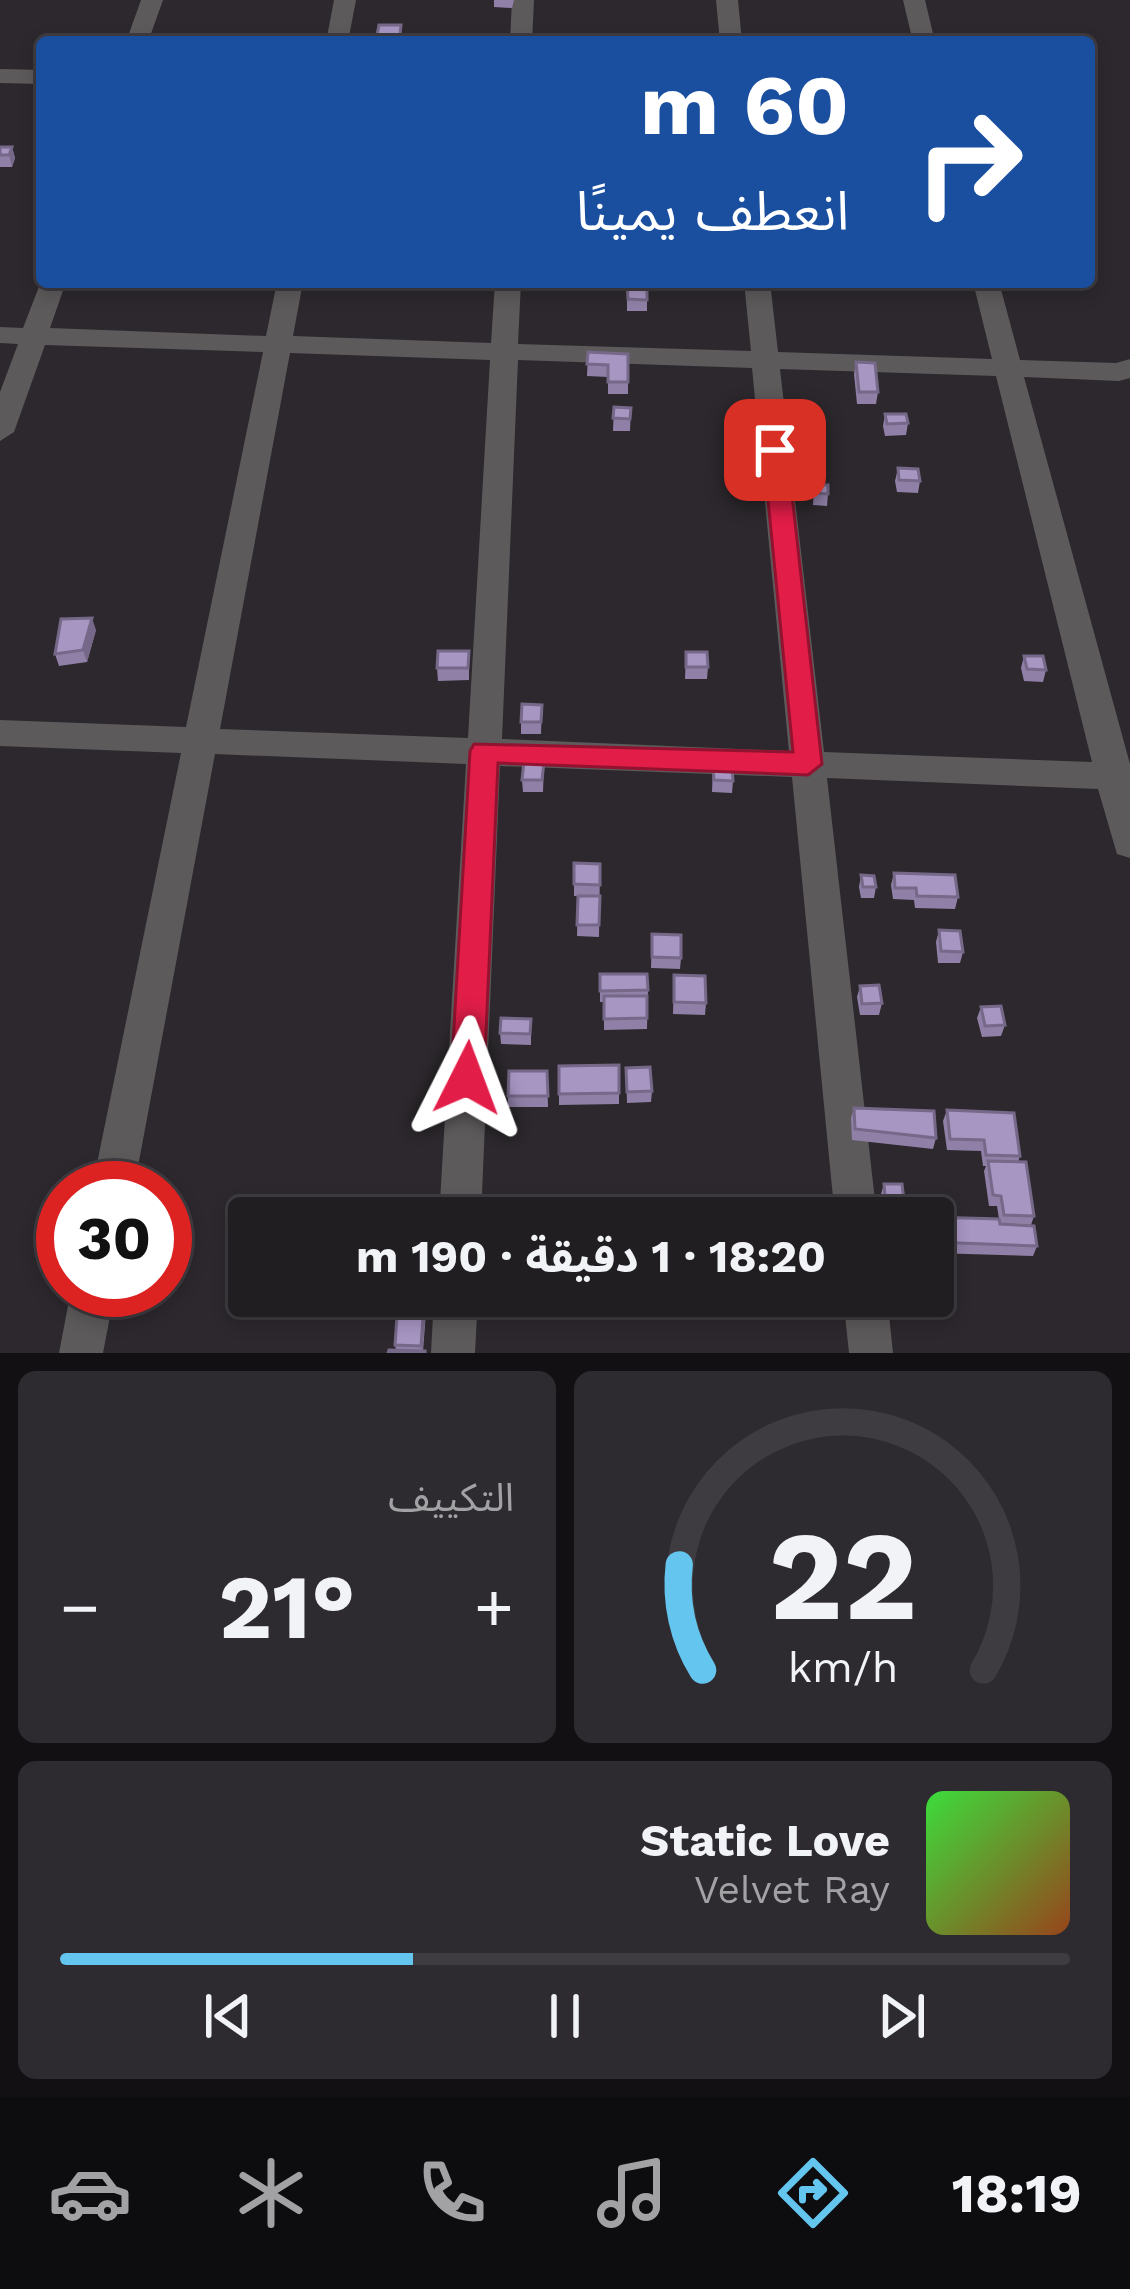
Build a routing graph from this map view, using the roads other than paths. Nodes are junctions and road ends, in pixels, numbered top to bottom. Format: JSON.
{"nodes":[{"id":1,"x":152,"y":0,"type":"edge"},
{"id":2,"x":345,"y":0,"type":"edge"},
{"id":3,"x":523,"y":0,"type":"edge"},
{"id":4,"x":727,"y":0,"type":"edge"},
{"id":5,"x":914,"y":0,"type":"edge"},
{"id":6,"x":139,"y":36,"type":"edge"},
{"id":7,"x":338,"y":36,"type":"edge"},
{"id":8,"x":521,"y":36,"type":"edge"},
{"id":9,"x":730,"y":36,"type":"edge"},
{"id":10,"x":923,"y":36,"type":"edge"},
{"id":11,"x":0,"y":76,"type":"edge"},
{"id":12,"x":36,"y":77,"type":"edge"},
{"id":13,"x":51,"y":288,"type":"edge"},
{"id":14,"x":289,"y":288,"type":"edge"},
{"id":15,"x":508,"y":288,"type":"edge"},
{"id":16,"x":758,"y":288,"type":"edge"},
{"id":17,"x":988,"y":288,"type":"edge"},
{"id":18,"x":0,"y":335,"type":"edge"},
{"id":19,"x":34,"y":336,"type":"junction"},
{"id":20,"x":278,"y":344,"type":"junction"},
{"id":21,"x":505,"y":352,"type":"junction"},
{"id":22,"x":766,"y":360,"type":"junction"},
{"id":23,"x":1008,"y":368,"type":"junction"},
{"id":24,"x":1130,"y":368,"type":"edge"},
{"id":25,"x":0,"y":432,"type":"edge"},
{"id":26,"x":0,"y":733,"type":"edge"},
{"id":27,"x":200,"y":740,"type":"junction"},
{"id":28,"x":484,"y":751,"type":"junction"},
{"id":29,"x":808,"y":764,"type":"junction"},
{"id":30,"x":1121,"y":776,"type":"edge"},
{"id":31,"x":1130,"y":844,"type":"edge"},
{"id":32,"x":118,"y":1161,"type":"edge"},
{"id":33,"x":461,"y":1197,"type":"edge"},
{"id":34,"x":854,"y":1197,"type":"edge"},
{"id":35,"x":88,"y":1317,"type":"edge"},
{"id":36,"x":455,"y":1317,"type":"edge"},
{"id":37,"x":867,"y":1317,"type":"edge"},
{"id":38,"x":81,"y":1353,"type":"edge"},
{"id":39,"x":453,"y":1353,"type":"edge"},
{"id":40,"x":871,"y":1353,"type":"edge"}],
"edges":[{"from":1,"to":6,"type":"street"},
{"from":2,"to":7,"type":"street"},
{"from":3,"to":8,"type":"street"},
{"from":4,"to":9,"type":"street"},
{"from":5,"to":10,"type":"street"},
{"from":11,"to":12,"type":"street"},
{"from":13,"to":19,"type":"street"},
{"from":14,"to":20,"type":"street"},
{"from":15,"to":21,"type":"street"},
{"from":16,"to":22,"type":"street"},
{"from":17,"to":23,"type":"street"},
{"from":18,"to":19,"type":"street"},
{"from":19,"to":20,"type":"street"},
{"from":19,"to":25,"type":"street"},
{"from":20,"to":21,"type":"street"},
{"from":20,"to":27,"type":"street"},
{"from":21,"to":22,"type":"street"},
{"from":21,"to":28,"type":"street"},
{"from":22,"to":23,"type":"street"},
{"from":22,"to":29,"type":"street"},
{"from":23,"to":24,"type":"street"},
{"from":23,"to":30,"type":"street"},
{"from":26,"to":27,"type":"street"},
{"from":27,"to":28,"type":"street"},
{"from":27,"to":32,"type":"street"},
{"from":28,"to":29,"type":"street"},
{"from":28,"to":33,"type":"street"},
{"from":29,"to":30,"type":"street"},
{"from":29,"to":34,"type":"street"},
{"from":30,"to":31,"type":"street"},
{"from":35,"to":38,"type":"street"},
{"from":36,"to":39,"type":"street"},
{"from":37,"to":40,"type":"street"}]}
